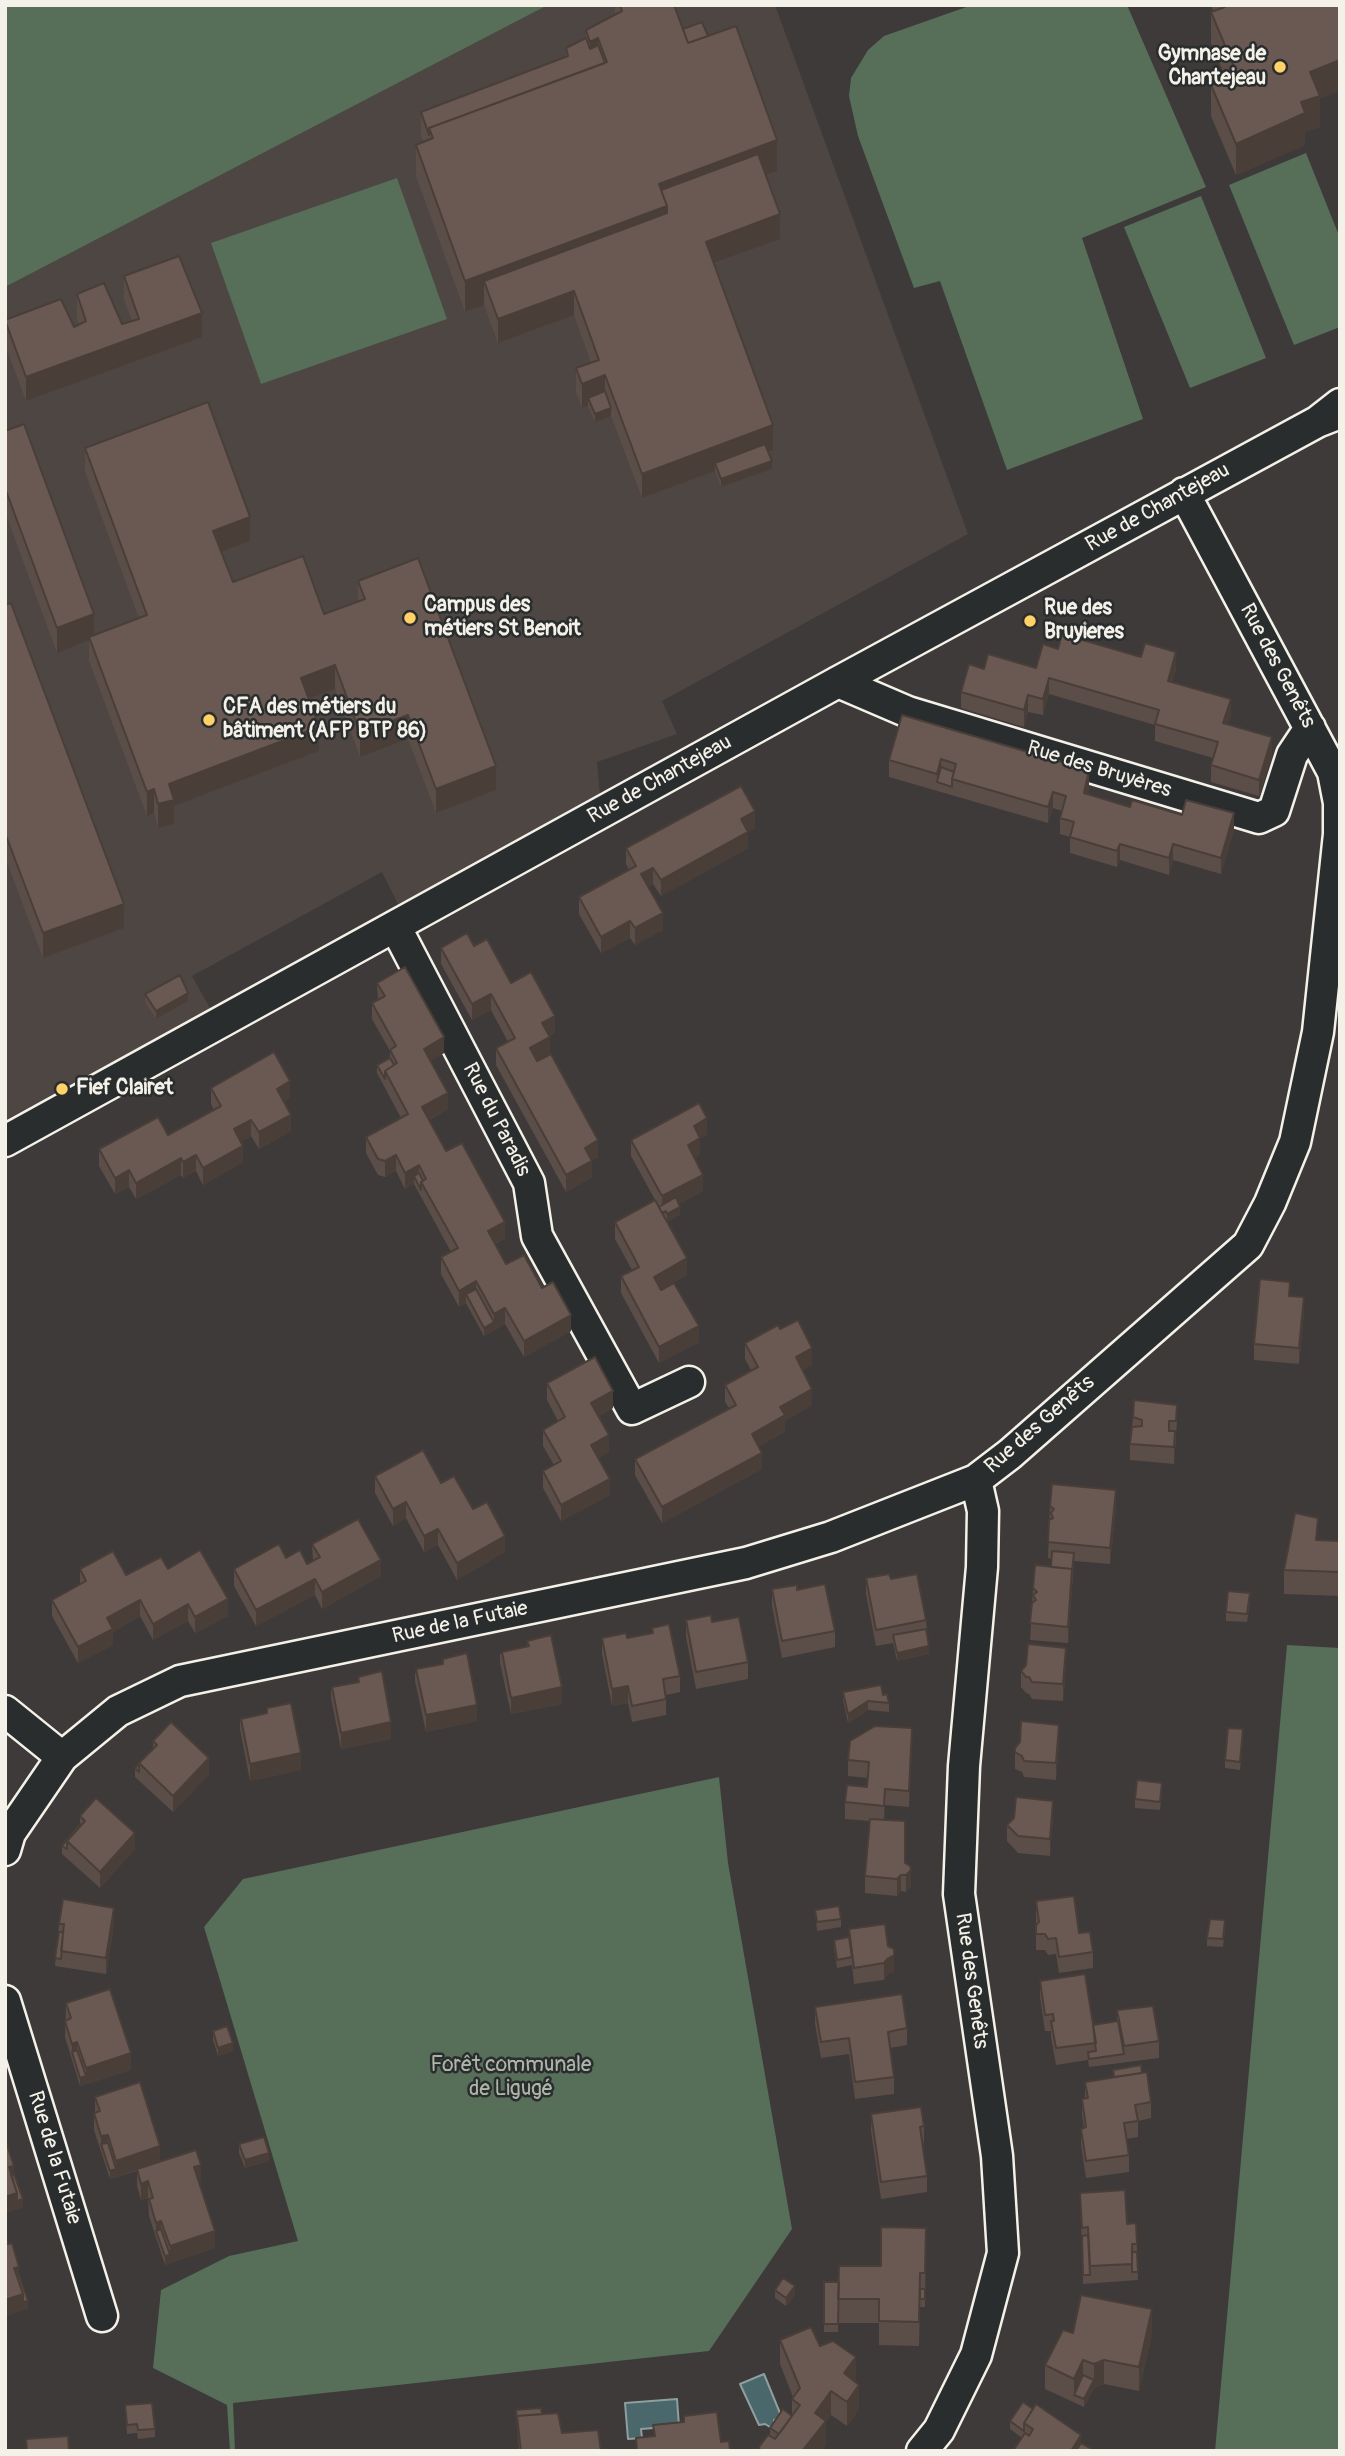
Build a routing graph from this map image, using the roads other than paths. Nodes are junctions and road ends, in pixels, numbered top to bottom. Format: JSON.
{"nodes":[{"id":1,"x":1340,"y":404,"type":"edge"},
{"id":2,"x":1328,"y":417,"type":"edge"},
{"id":3,"x":1184,"y":494,"type":"junction"},
{"id":4,"x":838,"y":682,"type":"junction"},
{"id":5,"x":1310,"y":728,"type":"junction"},
{"id":6,"x":1336,"y":772,"type":"edge"},
{"id":7,"x":395,"y":926,"type":"junction"},
{"id":8,"x":5,"y":1141,"type":"edge"},
{"id":9,"x":689,"y":1381,"type":"dead end"},
{"id":10,"x":976,"y":1480,"type":"junction"},
{"id":11,"x":5,"y":1711,"type":"edge"},
{"id":12,"x":62,"y":1757,"type":"junction"},
{"id":13,"x":5,"y":1850,"type":"edge"},
{"id":14,"x":5,"y":2001,"type":"edge"},
{"id":15,"x":102,"y":2316,"type":"dead end"},
{"id":16,"x":922,"y":2451,"type":"edge"}],
"edges":[{"from":1,"to":2,"type":"street","name":"Rue de Chantejeau"},
{"from":2,"to":3,"type":"street","name":"Rue de Chantejeau"},
{"from":3,"to":4,"type":"street","name":"Rue de Chantejeau"},
{"from":3,"to":5,"type":"street","name":"Rue des Genêts"},
{"from":4,"to":5,"type":"street","name":"Rue des Bruyères"},
{"from":4,"to":7,"type":"street","name":"Rue de Chantejeau"},
{"from":5,"to":6,"type":"street","name":"Rue des Genêts"},
{"from":6,"to":10,"type":"street","name":"Rue des Genêts"},
{"from":7,"to":8,"type":"street","name":"Rue de Chantejeau"},
{"from":7,"to":9,"type":"street","name":"Rue du Paradis"},
{"from":10,"to":12,"type":"street","name":"Rue de la Futaie"},
{"from":10,"to":16,"type":"street","name":"Rue des Genêts"},
{"from":11,"to":12,"type":"street"},
{"from":12,"to":13,"type":"street","name":"Rue de la Futaie"},
{"from":14,"to":15,"type":"street","name":"Rue de la Futaie"}]}
